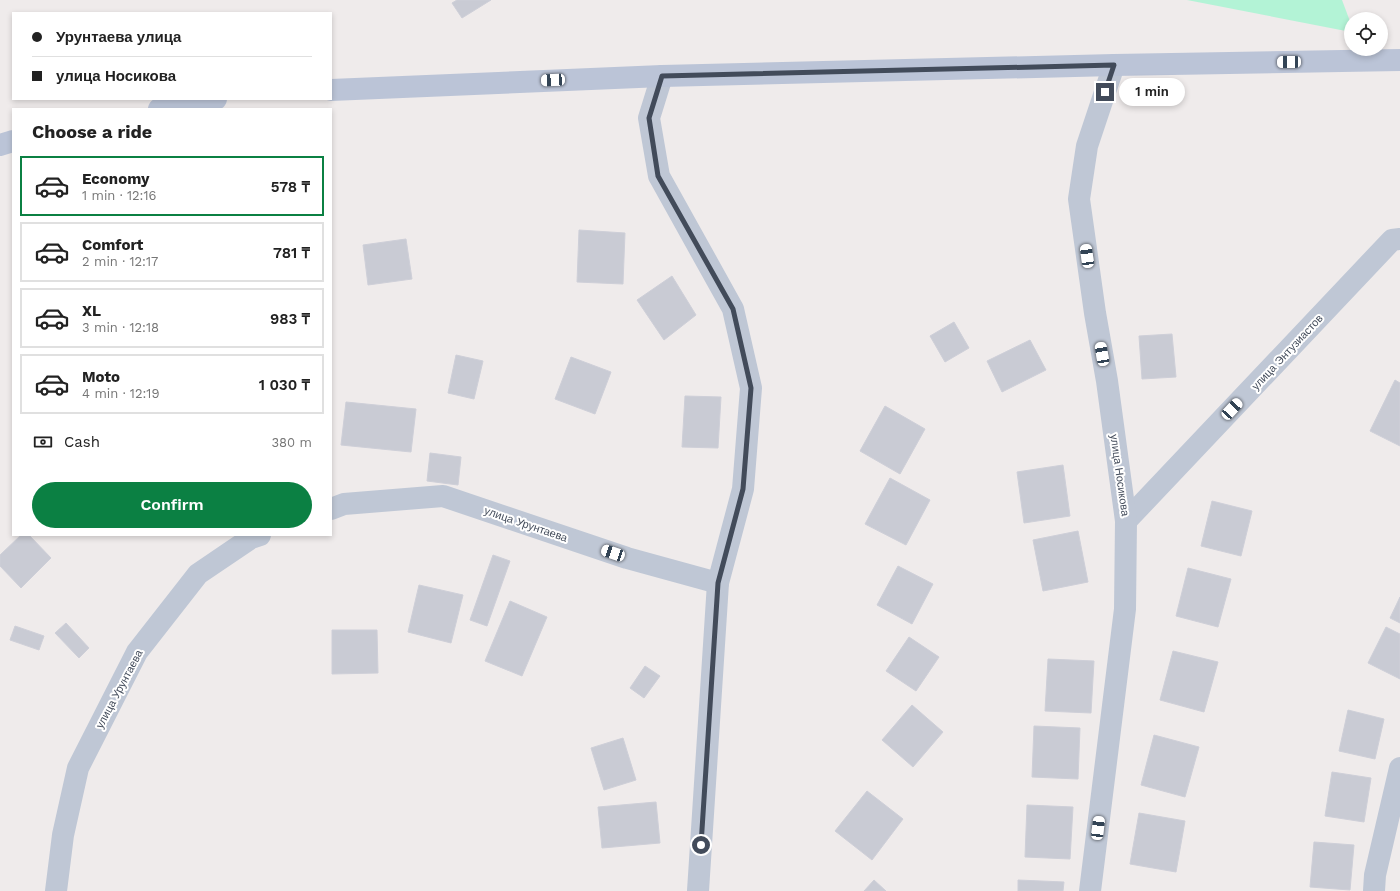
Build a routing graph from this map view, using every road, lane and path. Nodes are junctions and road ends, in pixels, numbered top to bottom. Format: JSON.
{"nodes":[{"id":1,"x":1400,"y":60,"type":"edge"},
{"id":2,"x":1114,"y":65,"type":"junction"},
{"id":3,"x":662,"y":76,"type":"junction"},
{"id":4,"x":332,"y":90,"type":"edge"},
{"id":5,"x":210,"y":100,"type":"edge"},
{"id":6,"x":165,"y":108,"type":"edge"},
{"id":7,"x":12,"y":141,"type":"edge"},
{"id":8,"x":0,"y":145,"type":"edge"},
{"id":9,"x":1400,"y":239,"type":"edge"},
{"id":10,"x":332,"y":509,"type":"edge"},
{"id":11,"x":1126,"y":521,"type":"junction"},
{"id":12,"x":257,"y":536,"type":"edge"},
{"id":13,"x":718,"y":583,"type":"junction"},
{"id":14,"x":1400,"y":768,"type":"edge"},
{"id":15,"x":56,"y":891,"type":"edge"},
{"id":16,"x":698,"y":891,"type":"edge"},
{"id":17,"x":1090,"y":891,"type":"edge"},
{"id":18,"x":1374,"y":891,"type":"edge"}],
"edges":[{"from":1,"to":2,"type":"street"},
{"from":2,"to":3,"type":"street"},
{"from":2,"to":11,"type":"street","name":"улица Носикова"},
{"from":3,"to":4,"type":"street"},
{"from":3,"to":13,"type":"street"},
{"from":5,"to":6,"type":"street"},
{"from":7,"to":8,"type":"street"},
{"from":9,"to":11,"type":"street","name":"улица Энтузиастов"},
{"from":10,"to":13,"type":"street","name":"улица Урунтаева"},
{"from":11,"to":17,"type":"street","name":"улица Носикова"},
{"from":12,"to":15,"type":"street","name":"улица Урунтаева"},
{"from":13,"to":16,"type":"street"},
{"from":14,"to":18,"type":"street"}]}
